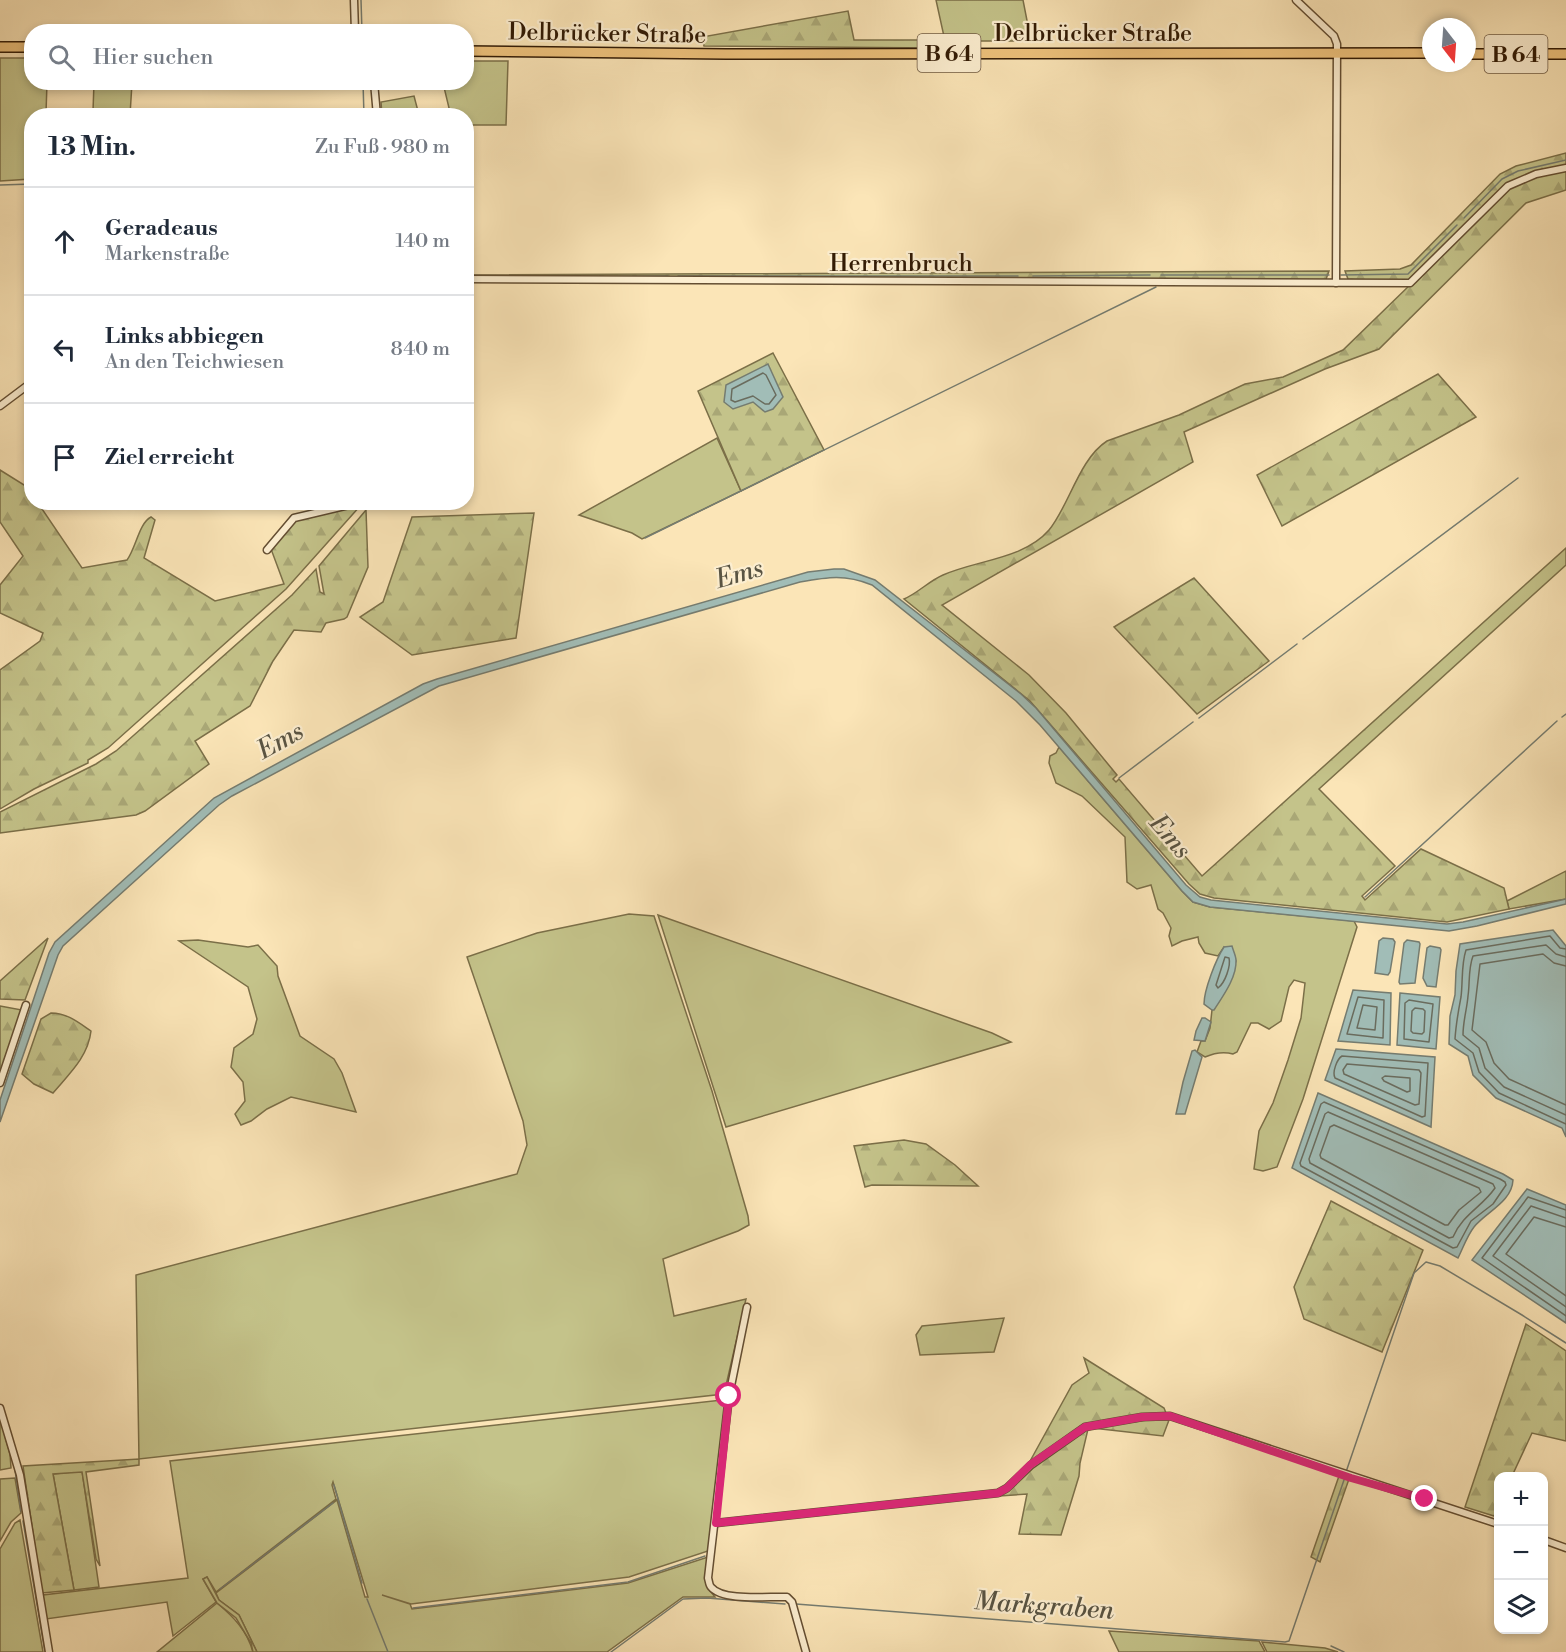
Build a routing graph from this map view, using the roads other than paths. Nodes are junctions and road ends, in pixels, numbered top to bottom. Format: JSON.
{"nodes":[{"id":1,"x":354,"y":0,"type":"edge"},
{"id":2,"x":1296,"y":0,"type":"edge"},
{"id":3,"x":355,"y":24,"type":"edge"},
{"id":4,"x":0,"y":47,"type":"edge"},
{"id":5,"x":24,"y":47,"type":"edge"},
{"id":6,"x":474,"y":51,"type":"edge"},
{"id":7,"x":1336,"y":53,"type":"junction"},
{"id":8,"x":1422,"y":53,"type":"edge"},
{"id":9,"x":1476,"y":54,"type":"edge"},
{"id":10,"x":1566,"y":54,"type":"edge"},
{"id":11,"x":375,"y":90,"type":"edge"},
{"id":12,"x":376,"y":108,"type":"edge"},
{"id":13,"x":1566,"y":168,"type":"edge"},
{"id":14,"x":474,"y":279,"type":"edge"},
{"id":15,"x":1336,"y":283,"type":"junction"},
{"id":16,"x":24,"y":388,"type":"edge"},
{"id":17,"x":0,"y":406,"type":"edge"},
{"id":18,"x":328,"y":510,"type":"edge"},
{"id":19,"x":267,"y":550,"type":"dead end"},
{"id":20,"x":26,"y":1005,"type":"dead end"},
{"id":21,"x":0,"y":1083,"type":"edge"},
{"id":22,"x":747,"y":1306,"type":"dead end"},
{"id":23,"x":0,"y":1408,"type":"edge"},
{"id":24,"x":716,"y":1523,"type":"junction"},
{"id":25,"x":1494,"y":1523,"type":"edge"},
{"id":26,"x":1548,"y":1541,"type":"edge"},
{"id":27,"x":1566,"y":1548,"type":"edge"},
{"id":28,"x":49,"y":1652,"type":"edge"},
{"id":29,"x":806,"y":1652,"type":"edge"}],
"edges":[{"from":1,"to":3,"type":"street"},
{"from":2,"to":7,"type":"street"},
{"from":4,"to":5,"type":"main road"},
{"from":6,"to":7,"type":"main road","name":"Delbrücker Straße","number":"B 64"},
{"from":7,"to":8,"type":"main road","name":"Delbrücker Straße","number":"B 64"},
{"from":7,"to":15,"type":"street"},
{"from":9,"to":10,"type":"main road","number":"B 64"},
{"from":11,"to":12,"type":"street"},
{"from":13,"to":15,"type":"street","name":"Herrenbruch"},
{"from":14,"to":15,"type":"street","name":"Herrenbruch"},
{"from":16,"to":17,"type":"street"},
{"from":18,"to":19,"type":"street"},
{"from":20,"to":21,"type":"street"},
{"from":22,"to":24,"type":"street"},
{"from":23,"to":28,"type":"street"},
{"from":24,"to":25,"type":"street"},
{"from":24,"to":29,"type":"street"},
{"from":26,"to":27,"type":"street"}]}
